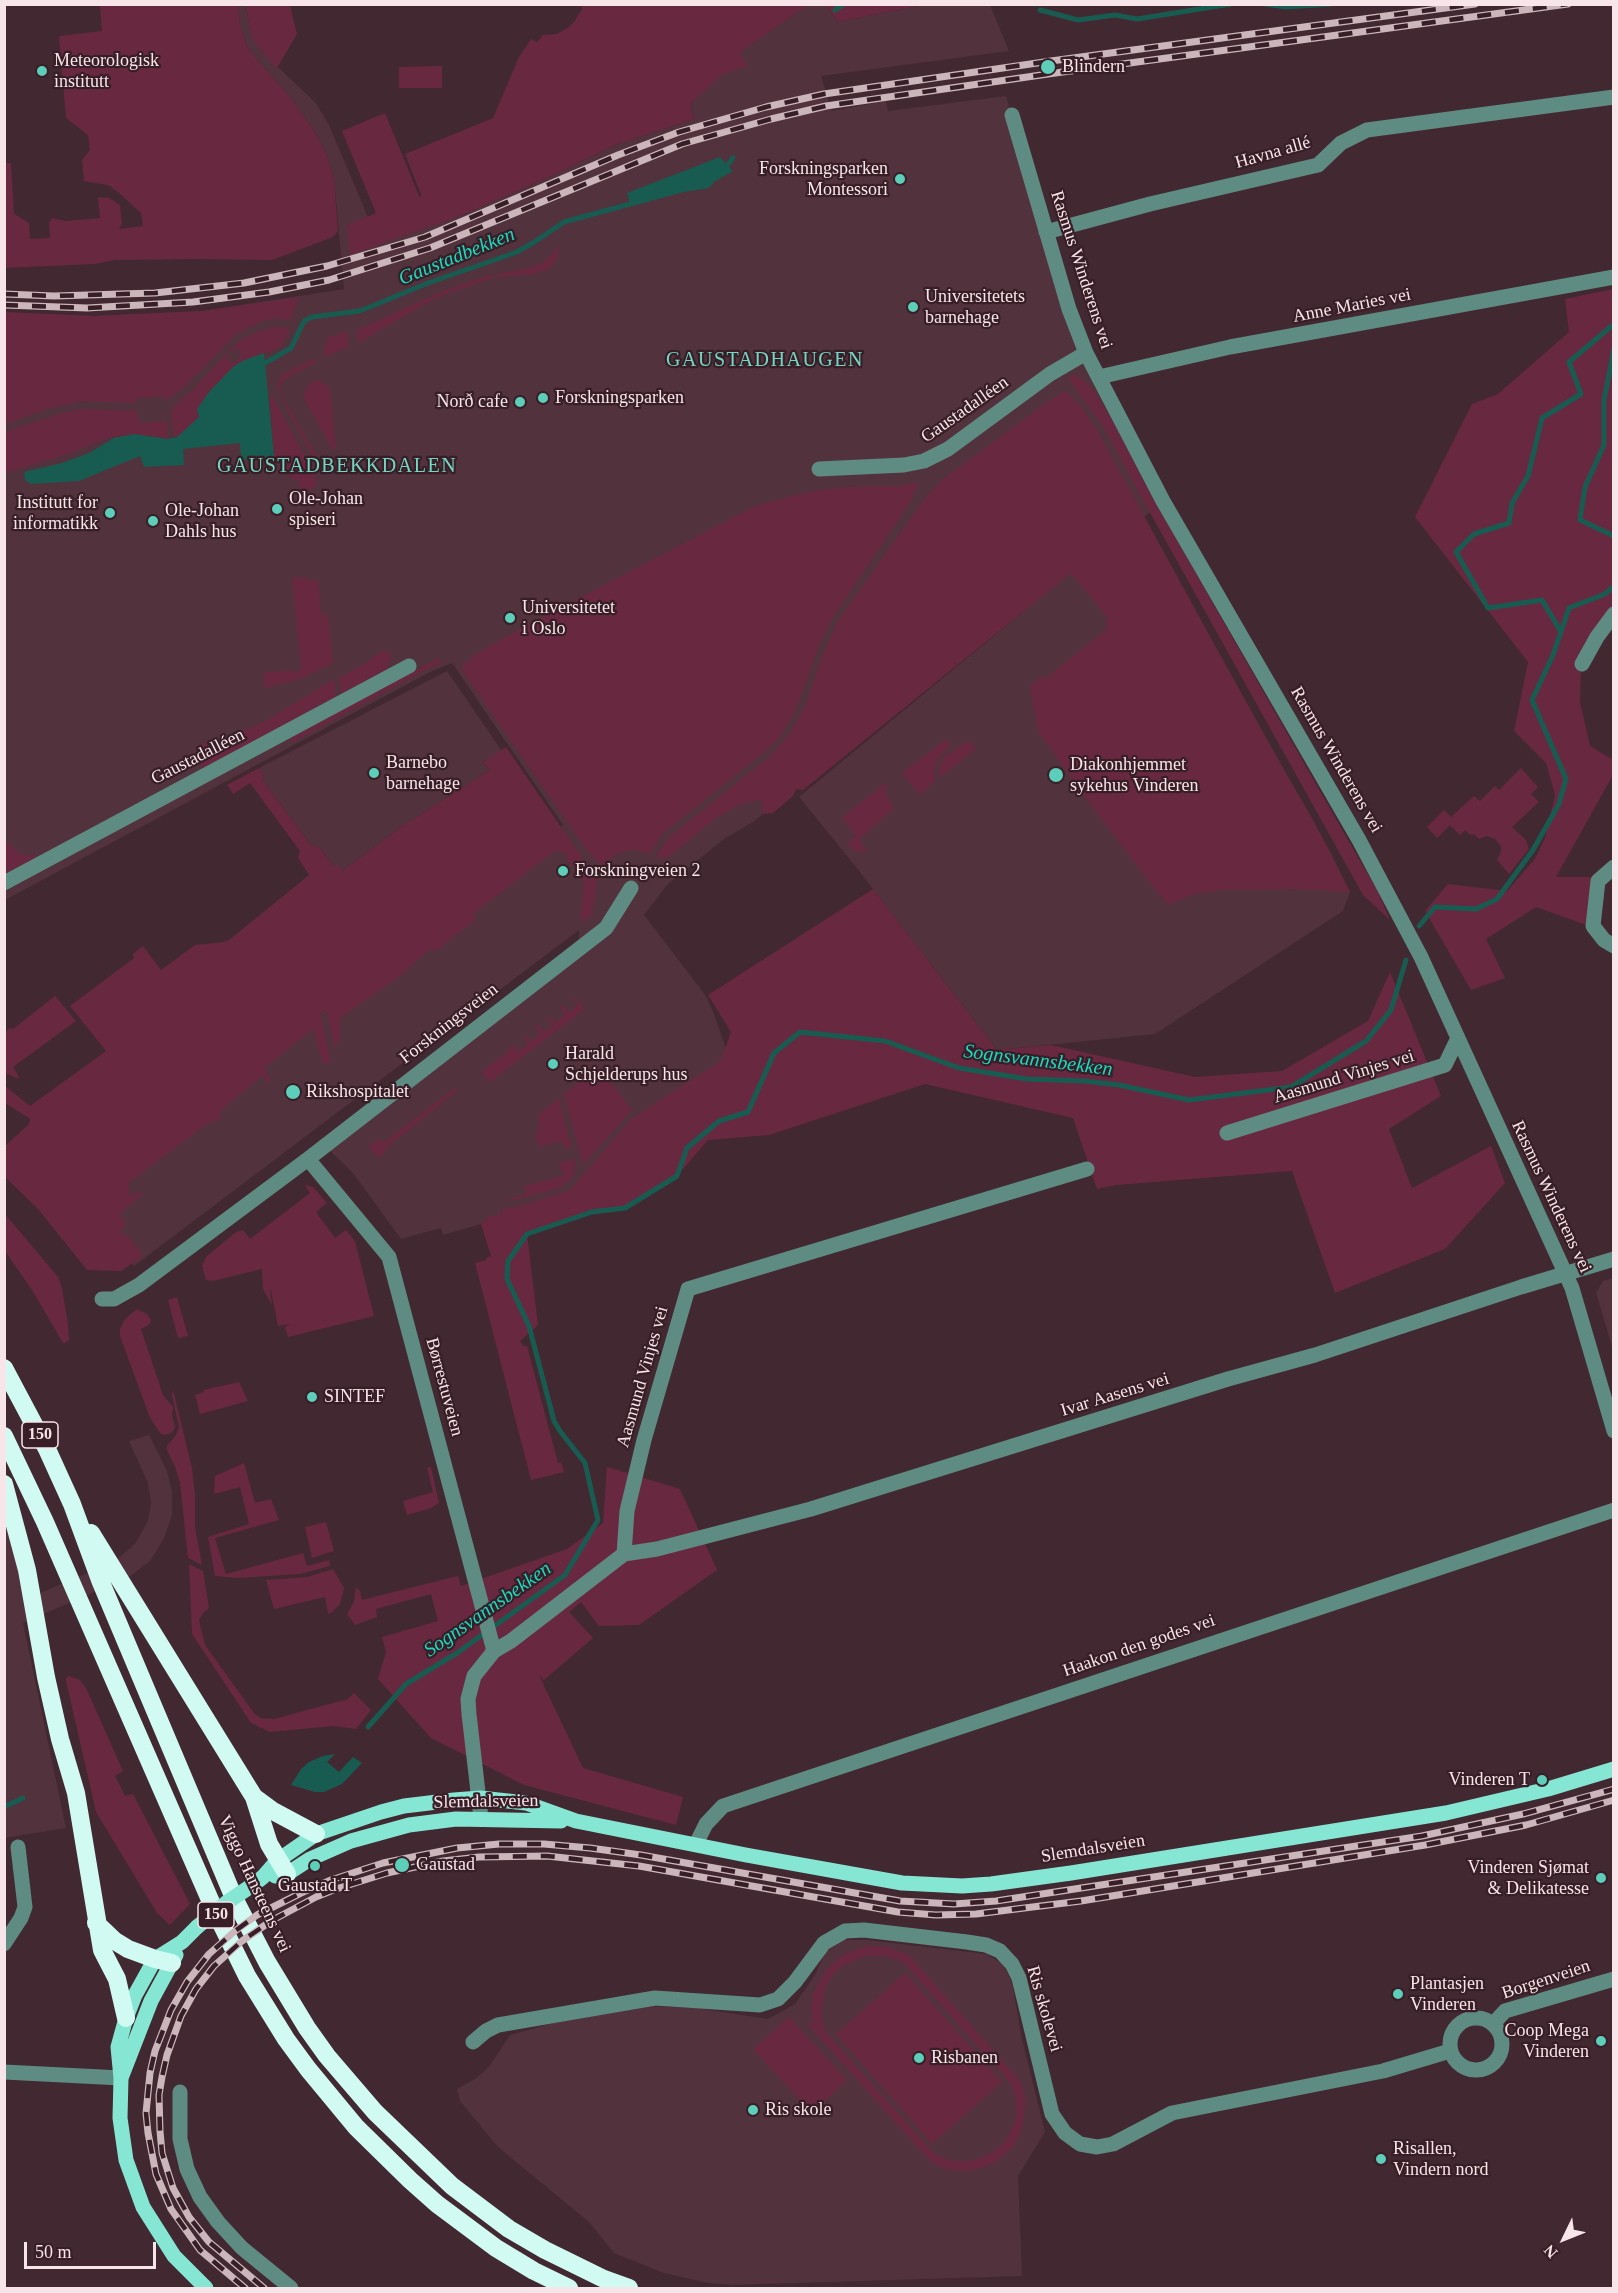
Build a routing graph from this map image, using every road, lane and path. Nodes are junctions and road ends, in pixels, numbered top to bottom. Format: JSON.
{"nodes":[{"id":1,"x":1614,"y":97,"type":"edge"},
{"id":2,"x":1012,"y":115,"type":"dead end"},
{"id":3,"x":1046,"y":232,"type":"junction"},
{"id":4,"x":1614,"y":277,"type":"edge"},
{"id":5,"x":1086,"y":353,"type":"junction"},
{"id":6,"x":1099,"y":377,"type":"junction"},
{"id":7,"x":819,"y":469,"type":"dead end"},
{"id":8,"x":1614,"y":614,"type":"edge"},
{"id":9,"x":1582,"y":664,"type":"dead end"},
{"id":10,"x":409,"y":666,"type":"dead end"},
{"id":11,"x":1614,"y":867,"type":"edge"},
{"id":12,"x":4,"y":883,"type":"edge"},
{"id":13,"x":631,"y":888,"type":"dead end"},
{"id":14,"x":1614,"y":946,"type":"edge"},
{"id":15,"x":1457,"y":1040,"type":"junction"},
{"id":16,"x":1227,"y":1133,"type":"dead end"},
{"id":17,"x":308,"y":1159,"type":"junction"},
{"id":18,"x":1087,"y":1169,"type":"dead end"},
{"id":19,"x":1614,"y":1259,"type":"edge"},
{"id":20,"x":1566,"y":1274,"type":"junction"},
{"id":21,"x":102,"y":1299,"type":"dead end"},
{"id":22,"x":4,"y":1368,"type":"edge"},
{"id":23,"x":1614,"y":1431,"type":"edge"},
{"id":24,"x":4,"y":1436,"type":"edge"},
{"id":25,"x":4,"y":1484,"type":"edge"},
{"id":26,"x":72,"y":1504,"type":"junction"},
{"id":27,"x":1614,"y":1510,"type":"edge"},
{"id":28,"x":624,"y":1554,"type":"junction"},
{"id":29,"x":493,"y":1647,"type":"junction"},
{"id":30,"x":1614,"y":1769,"type":"edge"},
{"id":31,"x":254,"y":1797,"type":"junction"},
{"id":32,"x":480,"y":1798,"type":"junction"},
{"id":33,"x":481,"y":1818,"type":"junction"},
{"id":34,"x":576,"y":1821,"type":"junction"},
{"id":35,"x":316,"y":1834,"type":"junction"},
{"id":36,"x":696,"y":1844,"type":"junction"},
{"id":37,"x":18,"y":1847,"type":"dead end"},
{"id":38,"x":282,"y":1867,"type":"junction"},
{"id":39,"x":96,"y":1923,"type":"junction"},
{"id":40,"x":4,"y":1944,"type":"edge"},
{"id":41,"x":164,"y":1961,"type":"junction"},
{"id":42,"x":1614,"y":1979,"type":"edge"},
{"id":43,"x":126,"y":2018,"type":"junction"},
{"id":44,"x":1493,"y":2024,"type":"junction"},
{"id":45,"x":473,"y":2042,"type":"dead end"},
{"id":46,"x":1450,"y":2051,"type":"junction"},
{"id":47,"x":4,"y":2072,"type":"edge"},
{"id":48,"x":122,"y":2078,"type":"junction"},
{"id":49,"x":180,"y":2092,"type":"dead end"},
{"id":50,"x":206,"y":2289,"type":"edge"},
{"id":51,"x":291,"y":2289,"type":"edge"},
{"id":52,"x":569,"y":2289,"type":"edge"},
{"id":53,"x":629,"y":2289,"type":"edge"}],
"edges":[{"from":1,"to":3,"type":"street","name":"Havna allé"},
{"from":2,"to":3,"type":"street","name":"Rasmus Winderens vei"},
{"from":3,"to":5,"type":"street","name":"Rasmus Winderens vei"},
{"from":4,"to":6,"type":"street","name":"Anne Maries vei"},
{"from":5,"to":6,"type":"street","name":"Rasmus Winderens vei"},
{"from":5,"to":7,"type":"street","name":"Gaustadalléen"},
{"from":6,"to":15,"type":"street","name":"Rasmus Winderens vei"},
{"from":8,"to":9,"type":"street"},
{"from":10,"to":12,"type":"street","name":"Gaustadalléen"},
{"from":11,"to":14,"type":"street"},
{"from":13,"to":17,"type":"street","name":"Forskningsveien"},
{"from":15,"to":16,"type":"street","name":"Aasmund Vinjes vei"},
{"from":15,"to":20,"type":"street","name":"Rasmus Winderens vei"},
{"from":17,"to":21,"type":"street","name":"Forskningsveien"},
{"from":17,"to":29,"type":"street","name":"Børrestuveien"},
{"from":18,"to":28,"type":"street","name":"Aasmund Vinjes vei"},
{"from":19,"to":20,"type":"street","name":"Ivar Aasens vei"},
{"from":20,"to":23,"type":"street","name":"Rasmus Winderens vei"},
{"from":20,"to":28,"type":"street","name":"Ivar Aasens vei"},
{"from":22,"to":26,"type":"highway","name":"Viggo Hansteens vei","number":"150"},
{"from":24,"to":52,"type":"highway","number":"150"},
{"from":25,"to":39,"type":"highway"},
{"from":26,"to":31,"type":"highway"},
{"from":26,"to":53,"type":"highway","name":"Viggo Hansteens vei","number":"150"},
{"from":27,"to":36,"type":"street","name":"Haakon den godes vei"},
{"from":28,"to":29,"type":"street"},
{"from":29,"to":32,"type":"street"},
{"from":30,"to":36,"type":"main road","name":"Slemdalsveien"},
{"from":31,"to":35,"type":"highway"},
{"from":31,"to":38,"type":"highway"},
{"from":32,"to":33,"type":"street"},
{"from":32,"to":34,"type":"main road","name":"Slemdalsveien"},
{"from":32,"to":35,"type":"main road","name":"Slemdalsveien"},
{"from":33,"to":34,"type":"main road","name":"Slemdalsveien"},
{"from":33,"to":38,"type":"main road","name":"Slemdalsveien"},
{"from":34,"to":36,"type":"main road","name":"Slemdalsveien"},
{"from":35,"to":38,"type":"main road","name":"Slemdalsveien"},
{"from":37,"to":40,"type":"street"},
{"from":38,"to":41,"type":"main road","name":"Slemdalsveien","bridge":true},
{"from":39,"to":41,"type":"highway"},
{"from":39,"to":43,"type":"highway"},
{"from":41,"to":43,"type":"main road","name":"Slemdalsveien"},
{"from":41,"to":48,"type":"main road","name":"Slemdalsveien"},
{"from":42,"to":44,"type":"street","name":"Borgenveien"},
{"from":43,"to":48,"type":"main road","name":"Slemdalsveien"},
{"from":44,"to":46,"type":"street"},
{"from":44,"to":46,"type":"street"},
{"from":45,"to":46,"type":"street","name":"Ris skolevei"},
{"from":47,"to":48,"type":"street"},
{"from":48,"to":50,"type":"main road","name":"Slemdalsveien"},
{"from":49,"to":51,"type":"street"}]}
